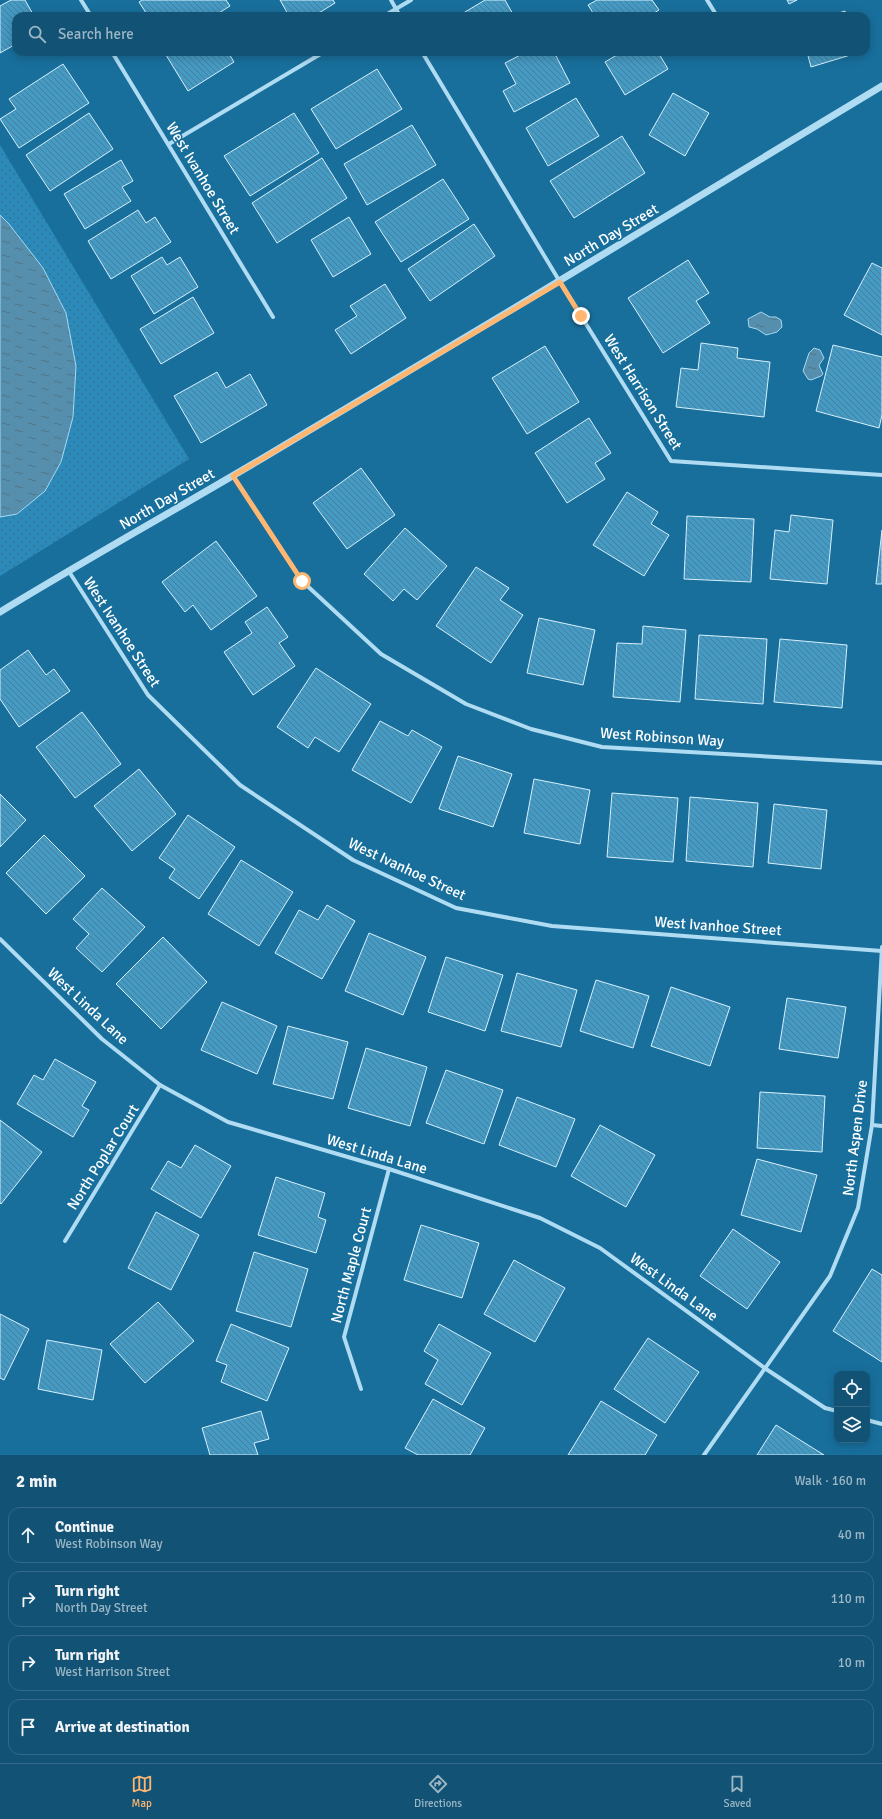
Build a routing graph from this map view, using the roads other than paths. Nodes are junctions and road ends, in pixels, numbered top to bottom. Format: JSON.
{"nodes":[{"id":1,"x":81,"y":0,"type":"edge"},
{"id":2,"x":391,"y":0,"type":"edge"},
{"id":3,"x":411,"y":0,"type":"edge"},
{"id":4,"x":707,"y":0,"type":"edge"},
{"id":5,"x":396,"y":9,"type":"junction"},
{"id":6,"x":88,"y":12,"type":"edge"},
{"id":7,"x":391,"y":12,"type":"edge"},
{"id":8,"x":398,"y":12,"type":"edge"},
{"id":9,"x":714,"y":12,"type":"edge"},
{"id":10,"x":114,"y":56,"type":"edge"},
{"id":11,"x":317,"y":56,"type":"edge"},
{"id":12,"x":424,"y":56,"type":"edge"},
{"id":13,"x":882,"y":86,"type":"edge"},
{"id":14,"x":168,"y":144,"type":"junction"},
{"id":15,"x":560,"y":282,"type":"junction"},
{"id":16,"x":273,"y":317,"type":"dead end"},
{"id":17,"x":882,"y":475,"type":"edge"},
{"id":18,"x":233,"y":476,"type":"junction"},
{"id":19,"x":68,"y":570,"type":"junction"},
{"id":20,"x":0,"y":612,"type":"edge"},
{"id":21,"x":882,"y":763,"type":"edge"},
{"id":22,"x":0,"y":939,"type":"edge"},
{"id":23,"x":882,"y":947,"type":"edge"},
{"id":24,"x":882,"y":950,"type":"edge"},
{"id":25,"x":160,"y":1085,"type":"junction"},
{"id":26,"x":872,"y":1125,"type":"junction"},
{"id":27,"x":882,"y":1126,"type":"edge"},
{"id":28,"x":389,"y":1169,"type":"junction"},
{"id":29,"x":65,"y":1241,"type":"dead end"},
{"id":30,"x":766,"y":1369,"type":"junction"},
{"id":31,"x":361,"y":1389,"type":"dead end"},
{"id":32,"x":834,"y":1410,"type":"edge"},
{"id":33,"x":870,"y":1421,"type":"edge"},
{"id":34,"x":882,"y":1424,"type":"edge"},
{"id":35,"x":704,"y":1455,"type":"edge"}],
"edges":[{"from":1,"to":6,"type":"street"},
{"from":2,"to":5,"type":"street"},
{"from":3,"to":5,"type":"street"},
{"from":4,"to":9,"type":"street"},
{"from":5,"to":7,"type":"street"},
{"from":5,"to":8,"type":"street"},
{"from":10,"to":14,"type":"street","name":"West Ivanhoe Street"},
{"from":11,"to":14,"type":"street"},
{"from":12,"to":15,"type":"street","name":"West Harrison Street"},
{"from":13,"to":15,"type":"street","name":"North Day Street"},
{"from":14,"to":16,"type":"street","name":"West Ivanhoe Street"},
{"from":15,"to":17,"type":"street","name":"West Harrison Street"},
{"from":15,"to":18,"type":"street","name":"North Day Street"},
{"from":18,"to":19,"type":"street","name":"North Day Street"},
{"from":18,"to":21,"type":"street","name":"West Robinson Way"},
{"from":19,"to":20,"type":"street","name":"North Day Street"},
{"from":19,"to":24,"type":"street","name":"West Ivanhoe Street"},
{"from":22,"to":25,"type":"street","name":"West Linda Lane"},
{"from":23,"to":24,"type":"street","name":"North Aspen Drive"},
{"from":24,"to":26,"type":"street","name":"North Aspen Drive"},
{"from":25,"to":28,"type":"street","name":"West Linda Lane"},
{"from":25,"to":29,"type":"street","name":"North Poplar Court"},
{"from":26,"to":27,"type":"street"},
{"from":26,"to":30,"type":"street","name":"North Aspen Drive"},
{"from":28,"to":30,"type":"street","name":"West Linda Lane"},
{"from":28,"to":31,"type":"street","name":"North Maple Court"},
{"from":30,"to":32,"type":"street","name":"West Linda Lane"},
{"from":30,"to":35,"type":"street","name":"North Aspen Drive"},
{"from":33,"to":34,"type":"street"}]}
